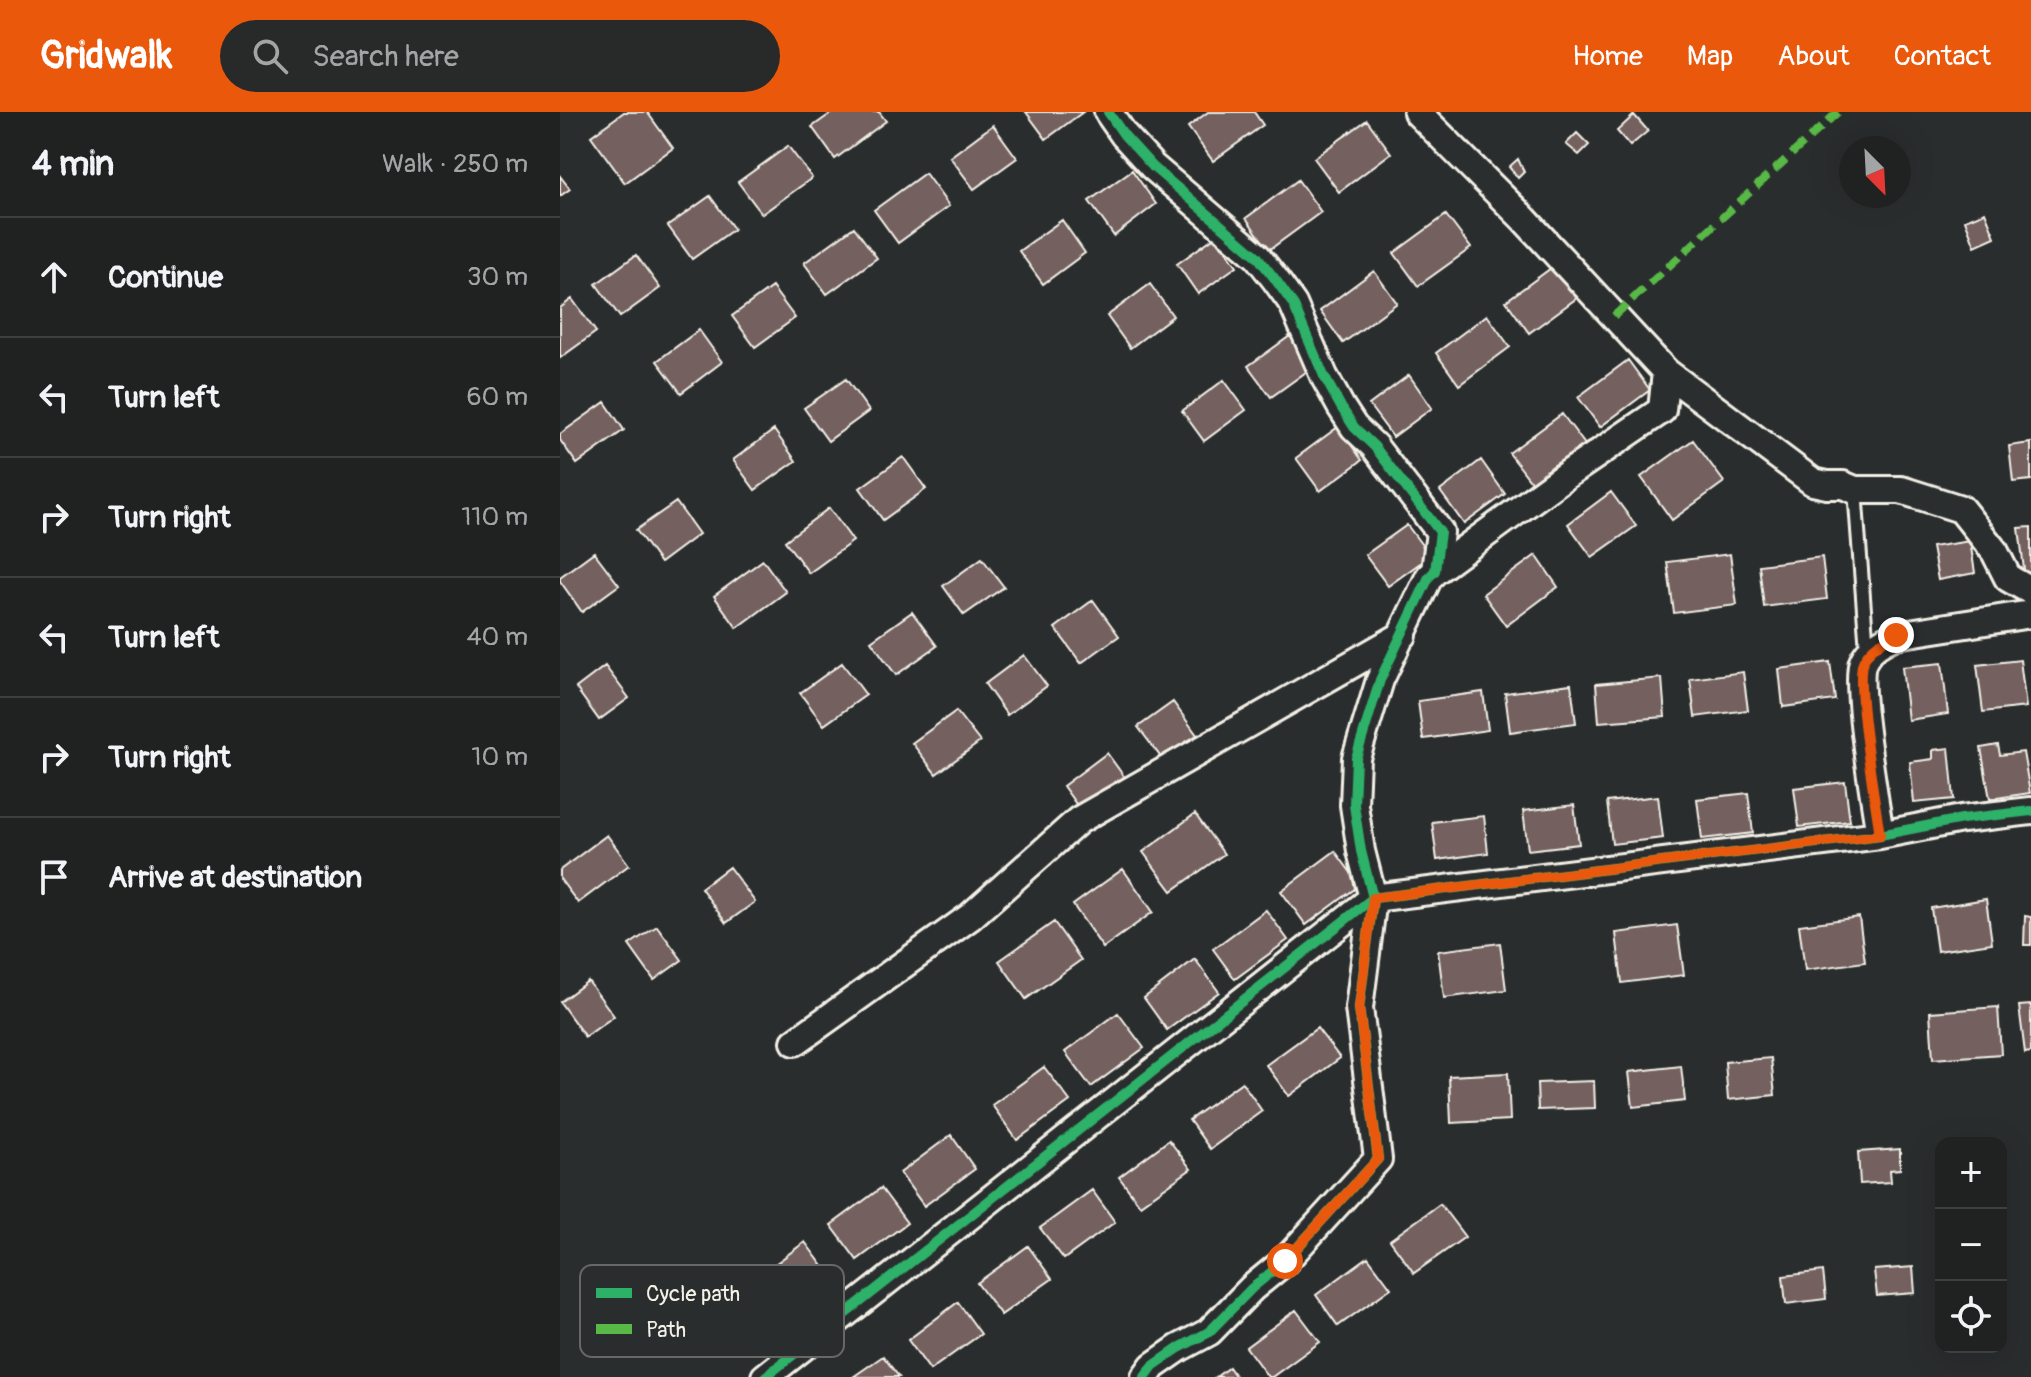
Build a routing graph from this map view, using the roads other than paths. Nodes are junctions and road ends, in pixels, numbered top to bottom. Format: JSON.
{"nodes":[{"id":1,"x":1108,"y":112,"type":"edge"},
{"id":2,"x":1417,"y":112,"type":"edge"},
{"id":3,"x":1666,"y":372,"type":"junction"},
{"id":4,"x":1855,"y":490,"type":"junction"},
{"id":5,"x":1440,"y":532,"type":"junction"},
{"id":6,"x":1483,"y":537,"type":"junction"},
{"id":7,"x":1435,"y":571,"type":"junction"},
{"id":8,"x":2031,"y":591,"type":"edge"},
{"id":9,"x":2031,"y":614,"type":"edge"},
{"id":10,"x":1403,"y":635,"type":"junction"},
{"id":11,"x":1867,"y":654,"type":"junction"},
{"id":12,"x":2031,"y":811,"type":"edge"},
{"id":13,"x":1880,"y":835,"type":"junction"},
{"id":14,"x":1373,"y":898,"type":"junction"},
{"id":15,"x":795,"y":1042,"type":"dead end"},
{"id":16,"x":844,"y":1315,"type":"edge"},
{"id":17,"x":790,"y":1357,"type":"edge"},
{"id":18,"x":765,"y":1377,"type":"edge"},
{"id":19,"x":1145,"y":1377,"type":"edge"}],
"edges":[{"from":1,"to":5,"type":"street"},
{"from":2,"to":3,"type":"street"},
{"from":3,"to":4,"type":"street"},
{"from":3,"to":6,"type":"street"},
{"from":4,"to":8,"type":"street"},
{"from":4,"to":11,"type":"lane"},
{"from":5,"to":6,"type":"street"},
{"from":5,"to":7,"type":"street"},
{"from":6,"to":7,"type":"street"},
{"from":7,"to":10,"type":"street"},
{"from":9,"to":11,"type":"street"},
{"from":10,"to":14,"type":"street"},
{"from":10,"to":15,"type":"street"},
{"from":11,"to":13,"type":"street"},
{"from":12,"to":13,"type":"street"},
{"from":13,"to":14,"type":"street"},
{"from":14,"to":16,"type":"street"},
{"from":14,"to":19,"type":"street"},
{"from":17,"to":18,"type":"street"}]}
